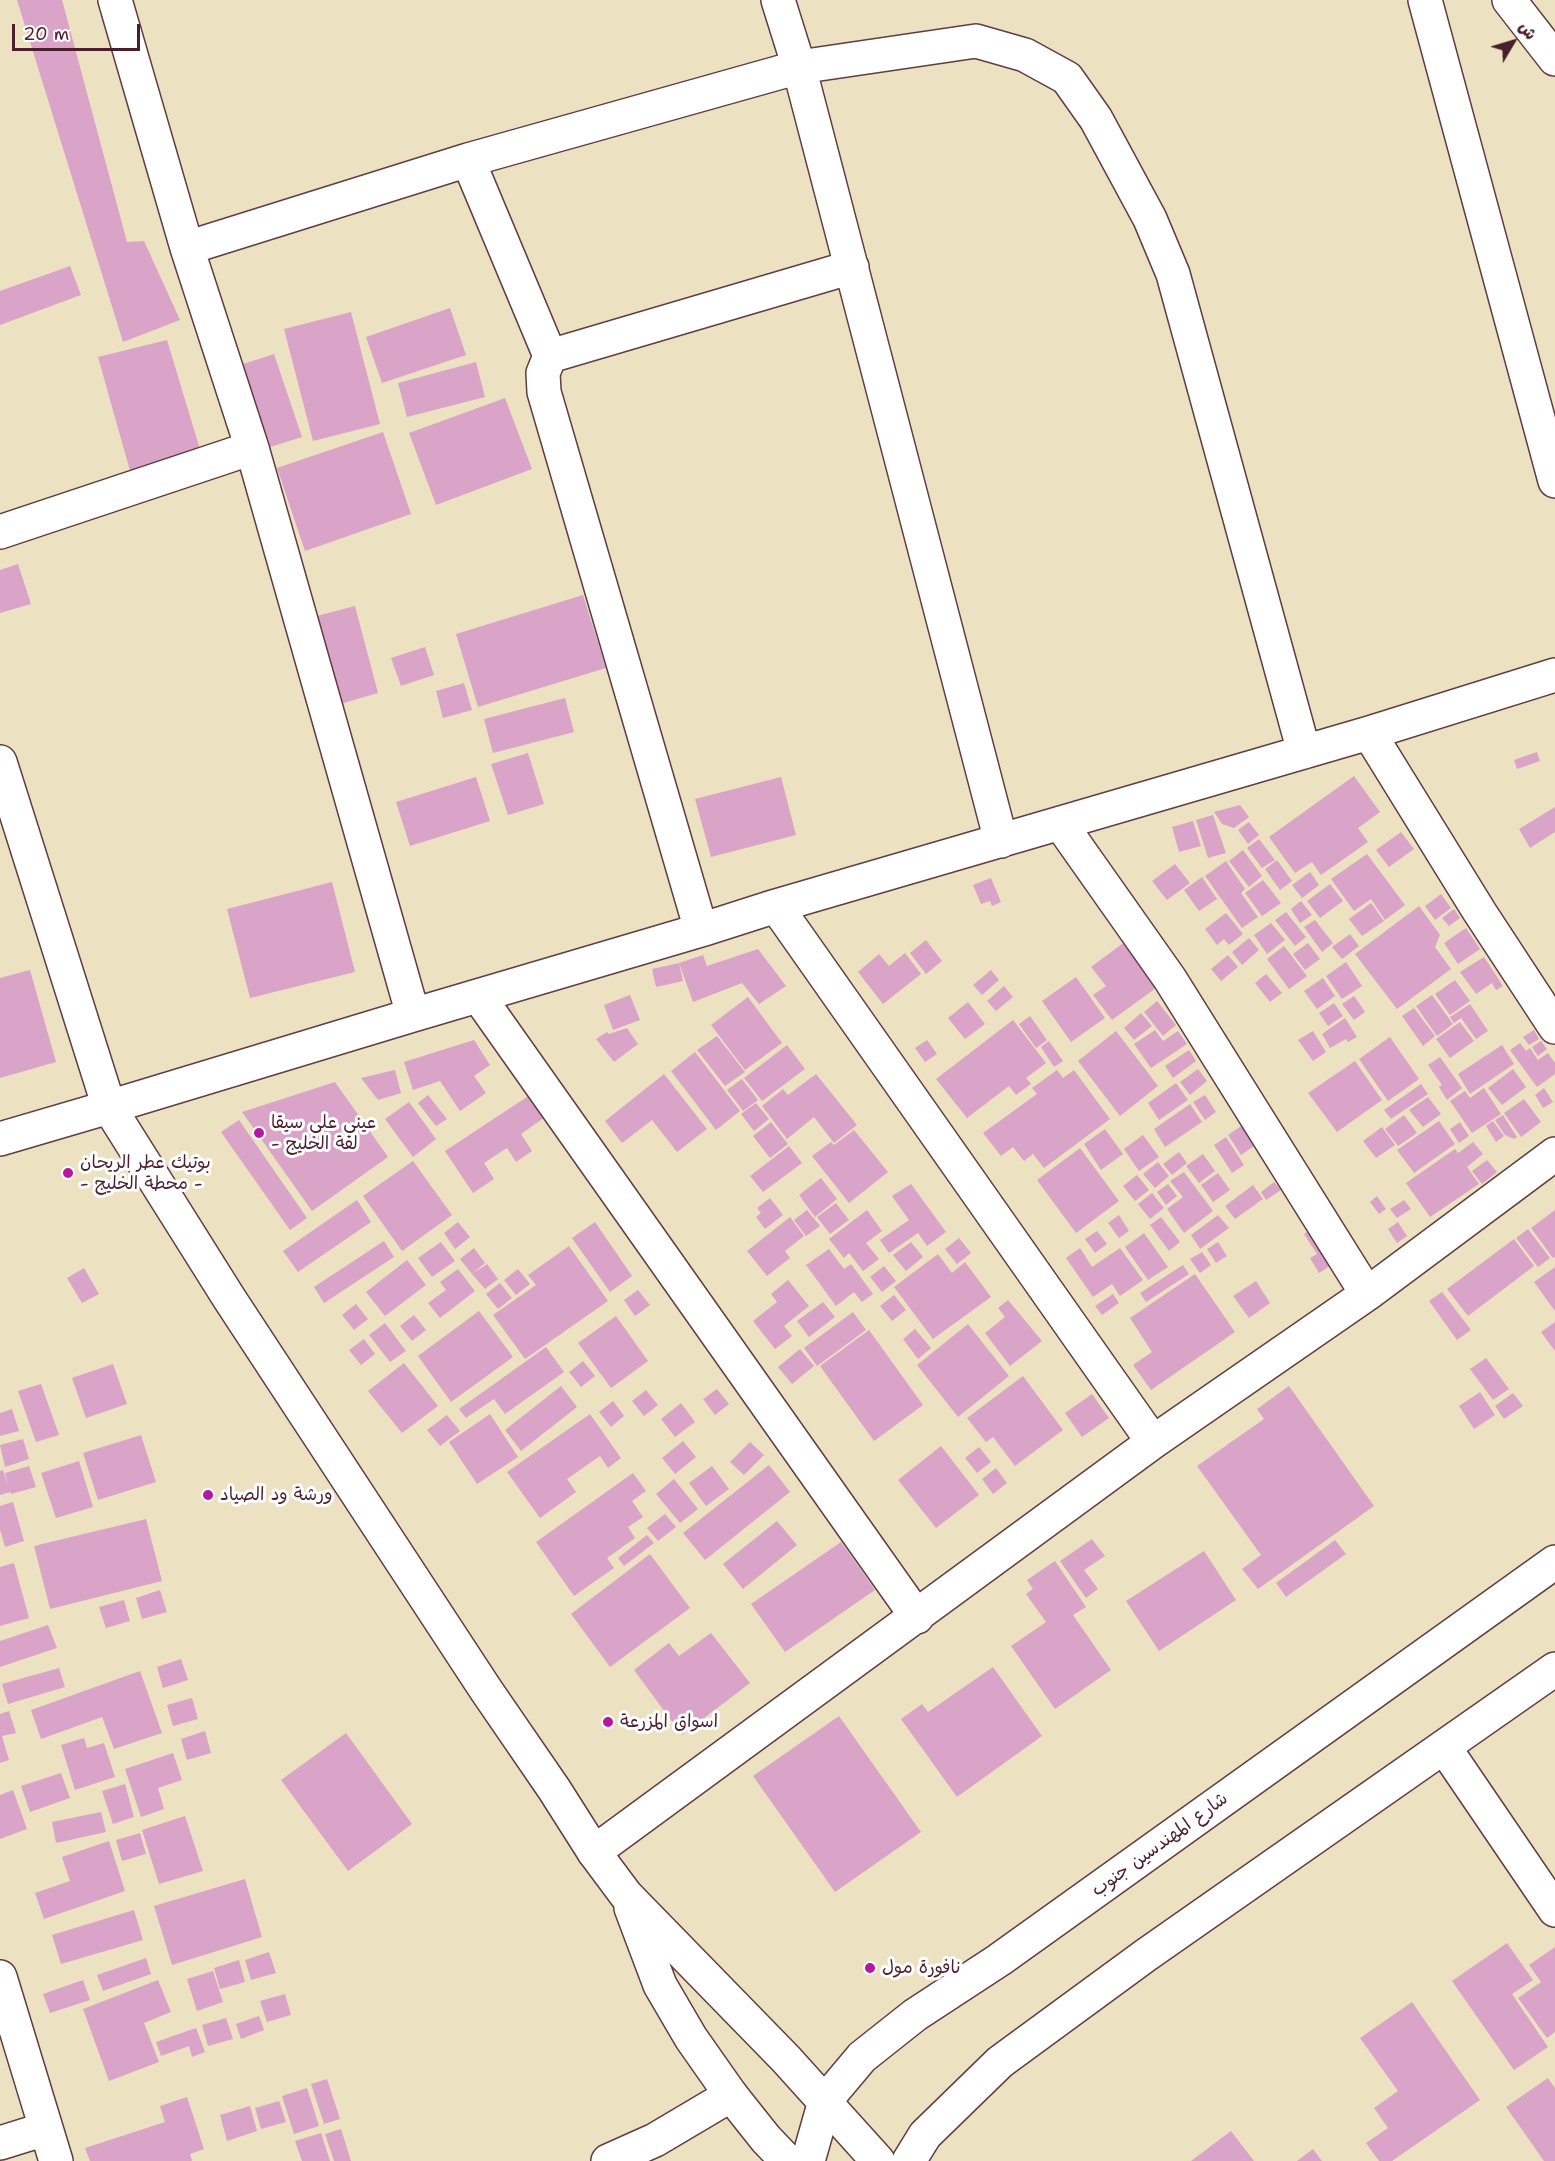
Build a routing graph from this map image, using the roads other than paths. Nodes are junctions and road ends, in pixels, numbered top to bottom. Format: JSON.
{"nodes":[{"id":1,"x":115,"y":0,"type":"edge"},
{"id":2,"x":778,"y":0,"type":"edge"},
{"id":3,"x":1425,"y":0,"type":"edge"},
{"id":4,"x":1509,"y":0,"type":"edge"},
{"id":5,"x":1555,"y":58,"type":"edge"},
{"id":6,"x":799,"y":67,"type":"junction"},
{"id":7,"x":468,"y":160,"type":"junction"},
{"id":8,"x":187,"y":248,"type":"junction"},
{"id":9,"x":852,"y":267,"type":"junction"},
{"id":10,"x":550,"y":356,"type":"junction"},
{"id":11,"x":252,"y":448,"type":"junction"},
{"id":12,"x":1555,"y":481,"type":"edge"},
{"id":13,"x":0,"y":532,"type":"edge"},
{"id":14,"x":1555,"y":675,"type":"edge"},
{"id":15,"x":1369,"y":734,"type":"junction"},
{"id":16,"x":1304,"y":752,"type":"junction"},
{"id":17,"x":0,"y":762,"type":"edge"},
{"id":18,"x":1060,"y":823,"type":"junction"},
{"id":19,"x":1001,"y":841,"type":"junction"},
{"id":20,"x":776,"y":906,"type":"junction"},
{"id":21,"x":701,"y":930,"type":"junction"},
{"id":22,"x":479,"y":997,"type":"junction"},
{"id":23,"x":413,"y":1015,"type":"junction"},
{"id":24,"x":1555,"y":1028,"type":"edge"},
{"id":25,"x":110,"y":1107,"type":"junction"},
{"id":26,"x":0,"y":1139,"type":"edge"},
{"id":27,"x":1555,"y":1154,"type":"edge"},
{"id":28,"x":1367,"y":1294,"type":"junction"},
{"id":29,"x":1154,"y":1442,"type":"junction"},
{"id":30,"x":1555,"y":1562,"type":"edge"},
{"id":31,"x":917,"y":1617,"type":"junction"},
{"id":32,"x":1555,"y":1669,"type":"edge"},
{"id":33,"x":1444,"y":1747,"type":"junction"},
{"id":34,"x":594,"y":1852,"type":"junction"},
{"id":35,"x":626,"y":1895,"type":"junction"},
{"id":36,"x":1555,"y":1910,"type":"edge"},
{"id":37,"x":0,"y":1977,"type":"edge"},
{"id":38,"x":731,"y":2095,"type":"junction"},
{"id":39,"x":825,"y":2101,"type":"junction"},
{"id":40,"x":45,"y":2129,"type":"junction"},
{"id":41,"x":0,"y":2143,"type":"edge"},
{"id":42,"x":56,"y":2161,"type":"edge"},
{"id":43,"x":608,"y":2161,"type":"edge"},
{"id":44,"x":787,"y":2161,"type":"edge"},
{"id":45,"x":808,"y":2161,"type":"edge"},
{"id":46,"x":878,"y":2161,"type":"edge"},
{"id":47,"x":909,"y":2161,"type":"edge"}],
"edges":[{"from":1,"to":8,"type":"main road"},
{"from":2,"to":6,"type":"main road"},
{"from":3,"to":12,"type":"main road"},
{"from":4,"to":5,"type":"main road"},
{"from":6,"to":7,"type":"main road"},
{"from":6,"to":9,"type":"main road"},
{"from":6,"to":16,"type":"main road"},
{"from":7,"to":8,"type":"main road"},
{"from":7,"to":10,"type":"main road"},
{"from":8,"to":11,"type":"main road"},
{"from":9,"to":10,"type":"main road"},
{"from":9,"to":19,"type":"main road"},
{"from":10,"to":21,"type":"main road"},
{"from":11,"to":13,"type":"main road"},
{"from":11,"to":23,"type":"main road"},
{"from":14,"to":15,"type":"main road"},
{"from":15,"to":16,"type":"main road"},
{"from":15,"to":24,"type":"main road"},
{"from":16,"to":18,"type":"main road"},
{"from":17,"to":25,"type":"main road"},
{"from":18,"to":19,"type":"main road"},
{"from":18,"to":28,"type":"main road"},
{"from":19,"to":20,"type":"main road"},
{"from":20,"to":21,"type":"main road"},
{"from":20,"to":29,"type":"main road"},
{"from":21,"to":22,"type":"main road"},
{"from":22,"to":23,"type":"main road"},
{"from":22,"to":31,"type":"main road"},
{"from":23,"to":25,"type":"main road"},
{"from":25,"to":26,"type":"main road"},
{"from":25,"to":34,"type":"main road"},
{"from":27,"to":28,"type":"main road"},
{"from":28,"to":29,"type":"main road"},
{"from":29,"to":31,"type":"main road"},
{"from":30,"to":39,"type":"main road","name":"شارع المهندسين جنوب"},
{"from":31,"to":34,"type":"main road"},
{"from":32,"to":33,"type":"main road"},
{"from":33,"to":36,"type":"main road"},
{"from":33,"to":47,"type":"main road"},
{"from":34,"to":35,"type":"main road"},
{"from":35,"to":38,"type":"main road"},
{"from":35,"to":39,"type":"main road"},
{"from":37,"to":40,"type":"main road"},
{"from":38,"to":43,"type":"main road"},
{"from":38,"to":44,"type":"main road"},
{"from":39,"to":45,"type":"main road","name":"شارع المهندسين جنوب"},
{"from":39,"to":46,"type":"main road"},
{"from":40,"to":41,"type":"main road"},
{"from":40,"to":42,"type":"main road"}]}
